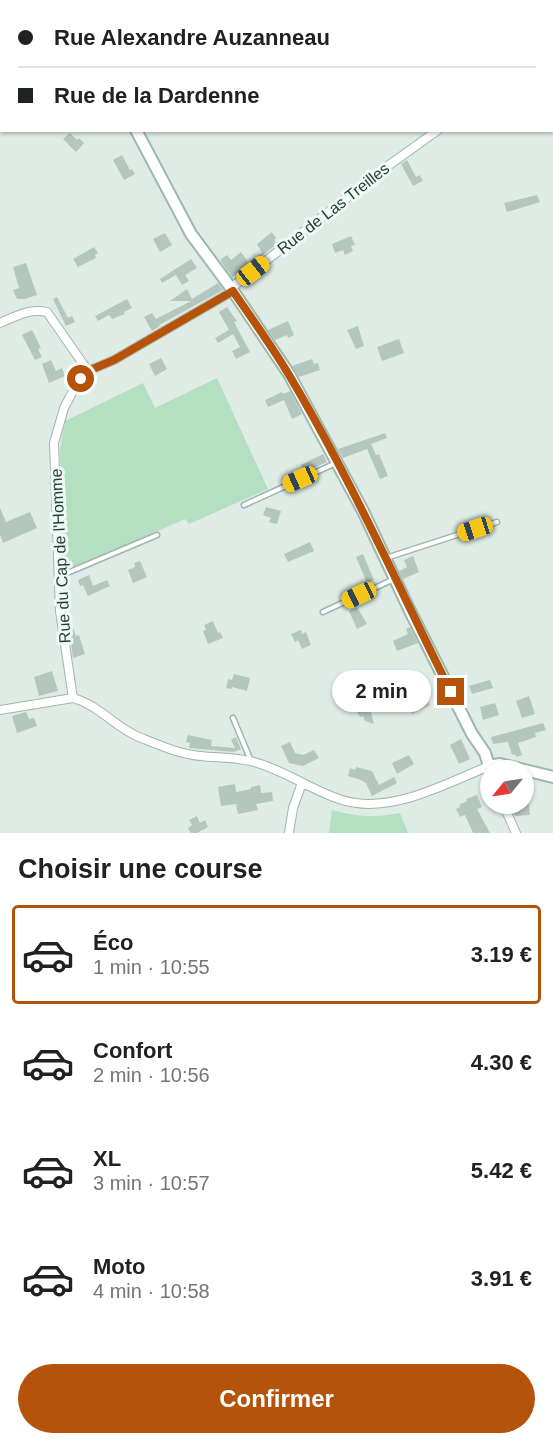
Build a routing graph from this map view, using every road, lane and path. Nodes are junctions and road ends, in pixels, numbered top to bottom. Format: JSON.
{"nodes":[{"id":1,"x":137,"y":132,"type":"edge"},
{"id":2,"x":435,"y":132,"type":"edge"},
{"id":3,"x":232,"y":290,"type":"junction"},
{"id":4,"x":0,"y":323,"type":"edge"},
{"id":5,"x":88,"y":371,"type":"junction"},
{"id":6,"x":337,"y":462,"type":"junction"},
{"id":7,"x":244,"y":505,"type":"dead end"},
{"id":8,"x":497,"y":522,"type":"dead end"},
{"id":9,"x":157,"y":535,"type":"dead end"},
{"id":10,"x":385,"y":558,"type":"junction"},
{"id":11,"x":59,"y":576,"type":"junction"},
{"id":12,"x":395,"y":579,"type":"junction"},
{"id":13,"x":323,"y":612,"type":"dead end"},
{"id":14,"x":73,"y":698,"type":"junction"},
{"id":15,"x":0,"y":710,"type":"edge"},
{"id":16,"x":233,"y":718,"type":"dead end"},
{"id":17,"x":487,"y":760,"type":"edge"},
{"id":18,"x":251,"y":761,"type":"junction"},
{"id":19,"x":480,"y":772,"type":"edge"},
{"id":20,"x":534,"y":772,"type":"edge"},
{"id":21,"x":553,"y":777,"type":"edge"},
{"id":22,"x":302,"y":783,"type":"junction"},
{"id":23,"x":507,"y":814,"type":"edge"},
{"id":24,"x":289,"y":833,"type":"edge"},
{"id":25,"x":516,"y":833,"type":"edge"}],
"edges":[{"from":1,"to":3,"type":"street"},
{"from":2,"to":3,"type":"street","name":"Rue de Las Treilles"},
{"from":3,"to":5,"type":"street","name":"Rue de Las Treilles"},
{"from":3,"to":6,"type":"street"},
{"from":4,"to":5,"type":"street"},
{"from":5,"to":11,"type":"street","name":"Rue du Cap de l'Homme"},
{"from":6,"to":7,"type":"lane"},
{"from":6,"to":10,"type":"street"},
{"from":8,"to":10,"type":"lane"},
{"from":9,"to":11,"type":"lane"},
{"from":10,"to":12,"type":"street"},
{"from":11,"to":14,"type":"street","name":"Rue du Cap de l'Homme"},
{"from":12,"to":13,"type":"lane"},
{"from":12,"to":17,"type":"street"},
{"from":14,"to":15,"type":"street"},
{"from":14,"to":18,"type":"street"},
{"from":16,"to":18,"type":"lane"},
{"from":18,"to":22,"type":"street"},
{"from":19,"to":22,"type":"street"},
{"from":20,"to":21,"type":"street"},
{"from":22,"to":24,"type":"street"},
{"from":23,"to":25,"type":"street"}]}
